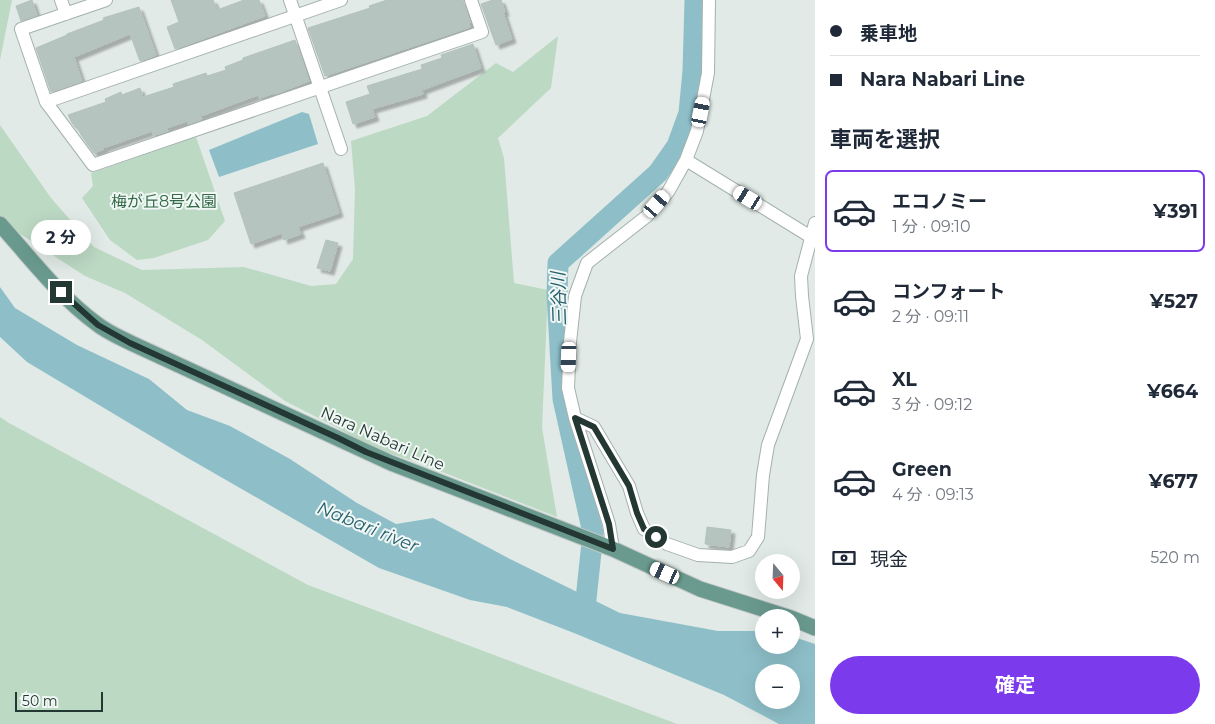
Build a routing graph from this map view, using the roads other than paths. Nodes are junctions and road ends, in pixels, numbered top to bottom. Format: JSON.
{"nodes":[{"id":1,"x":61,"y":0,"type":"edge"},
{"id":2,"x":106,"y":0,"type":"edge"},
{"id":3,"x":290,"y":0,"type":"edge"},
{"id":4,"x":341,"y":0,"type":"edge"},
{"id":5,"x":471,"y":0,"type":"edge"},
{"id":6,"x":709,"y":0,"type":"edge"},
{"id":7,"x":66,"y":14,"type":"junction"},
{"id":8,"x":295,"y":15,"type":"junction"},
{"id":9,"x":320,"y":88,"type":"junction"},
{"id":10,"x":46,"y":102,"type":"junction"},
{"id":11,"x":341,"y":149,"type":"dead end"},
{"id":12,"x":686,"y":160,"type":"junction"},
{"id":13,"x":815,"y":223,"type":"edge"},
{"id":14,"x":0,"y":224,"type":"edge"},
{"id":15,"x":811,"y":237,"type":"junction"},
{"id":16,"x":575,"y":418,"type":"junction"},
{"id":17,"x":607,"y":548,"type":"junction"},
{"id":18,"x":763,"y":609,"type":"edge"},
{"id":19,"x":800,"y":622,"type":"edge"},
{"id":20,"x":815,"y":628,"type":"edge"}],
"edges":[{"from":1,"to":7,"type":"street"},
{"from":2,"to":7,"type":"street"},
{"from":3,"to":8,"type":"street"},
{"from":4,"to":8,"type":"street"},
{"from":5,"to":9,"type":"street"},
{"from":6,"to":12,"type":"street"},
{"from":7,"to":10,"type":"street"},
{"from":8,"to":9,"type":"street"},
{"from":8,"to":10,"type":"street"},
{"from":9,"to":10,"type":"street"},
{"from":9,"to":11,"type":"street"},
{"from":12,"to":15,"type":"street"},
{"from":12,"to":16,"type":"street"},
{"from":13,"to":15,"type":"street"},
{"from":14,"to":17,"type":"main road","name":"Nara Nabari Line"},
{"from":15,"to":16,"type":"street"},
{"from":16,"to":17,"type":"street"},
{"from":17,"to":18,"type":"main road","name":"Nara Nabari Line"},
{"from":19,"to":20,"type":"main road","name":"Nara Nabari Line"}]}
